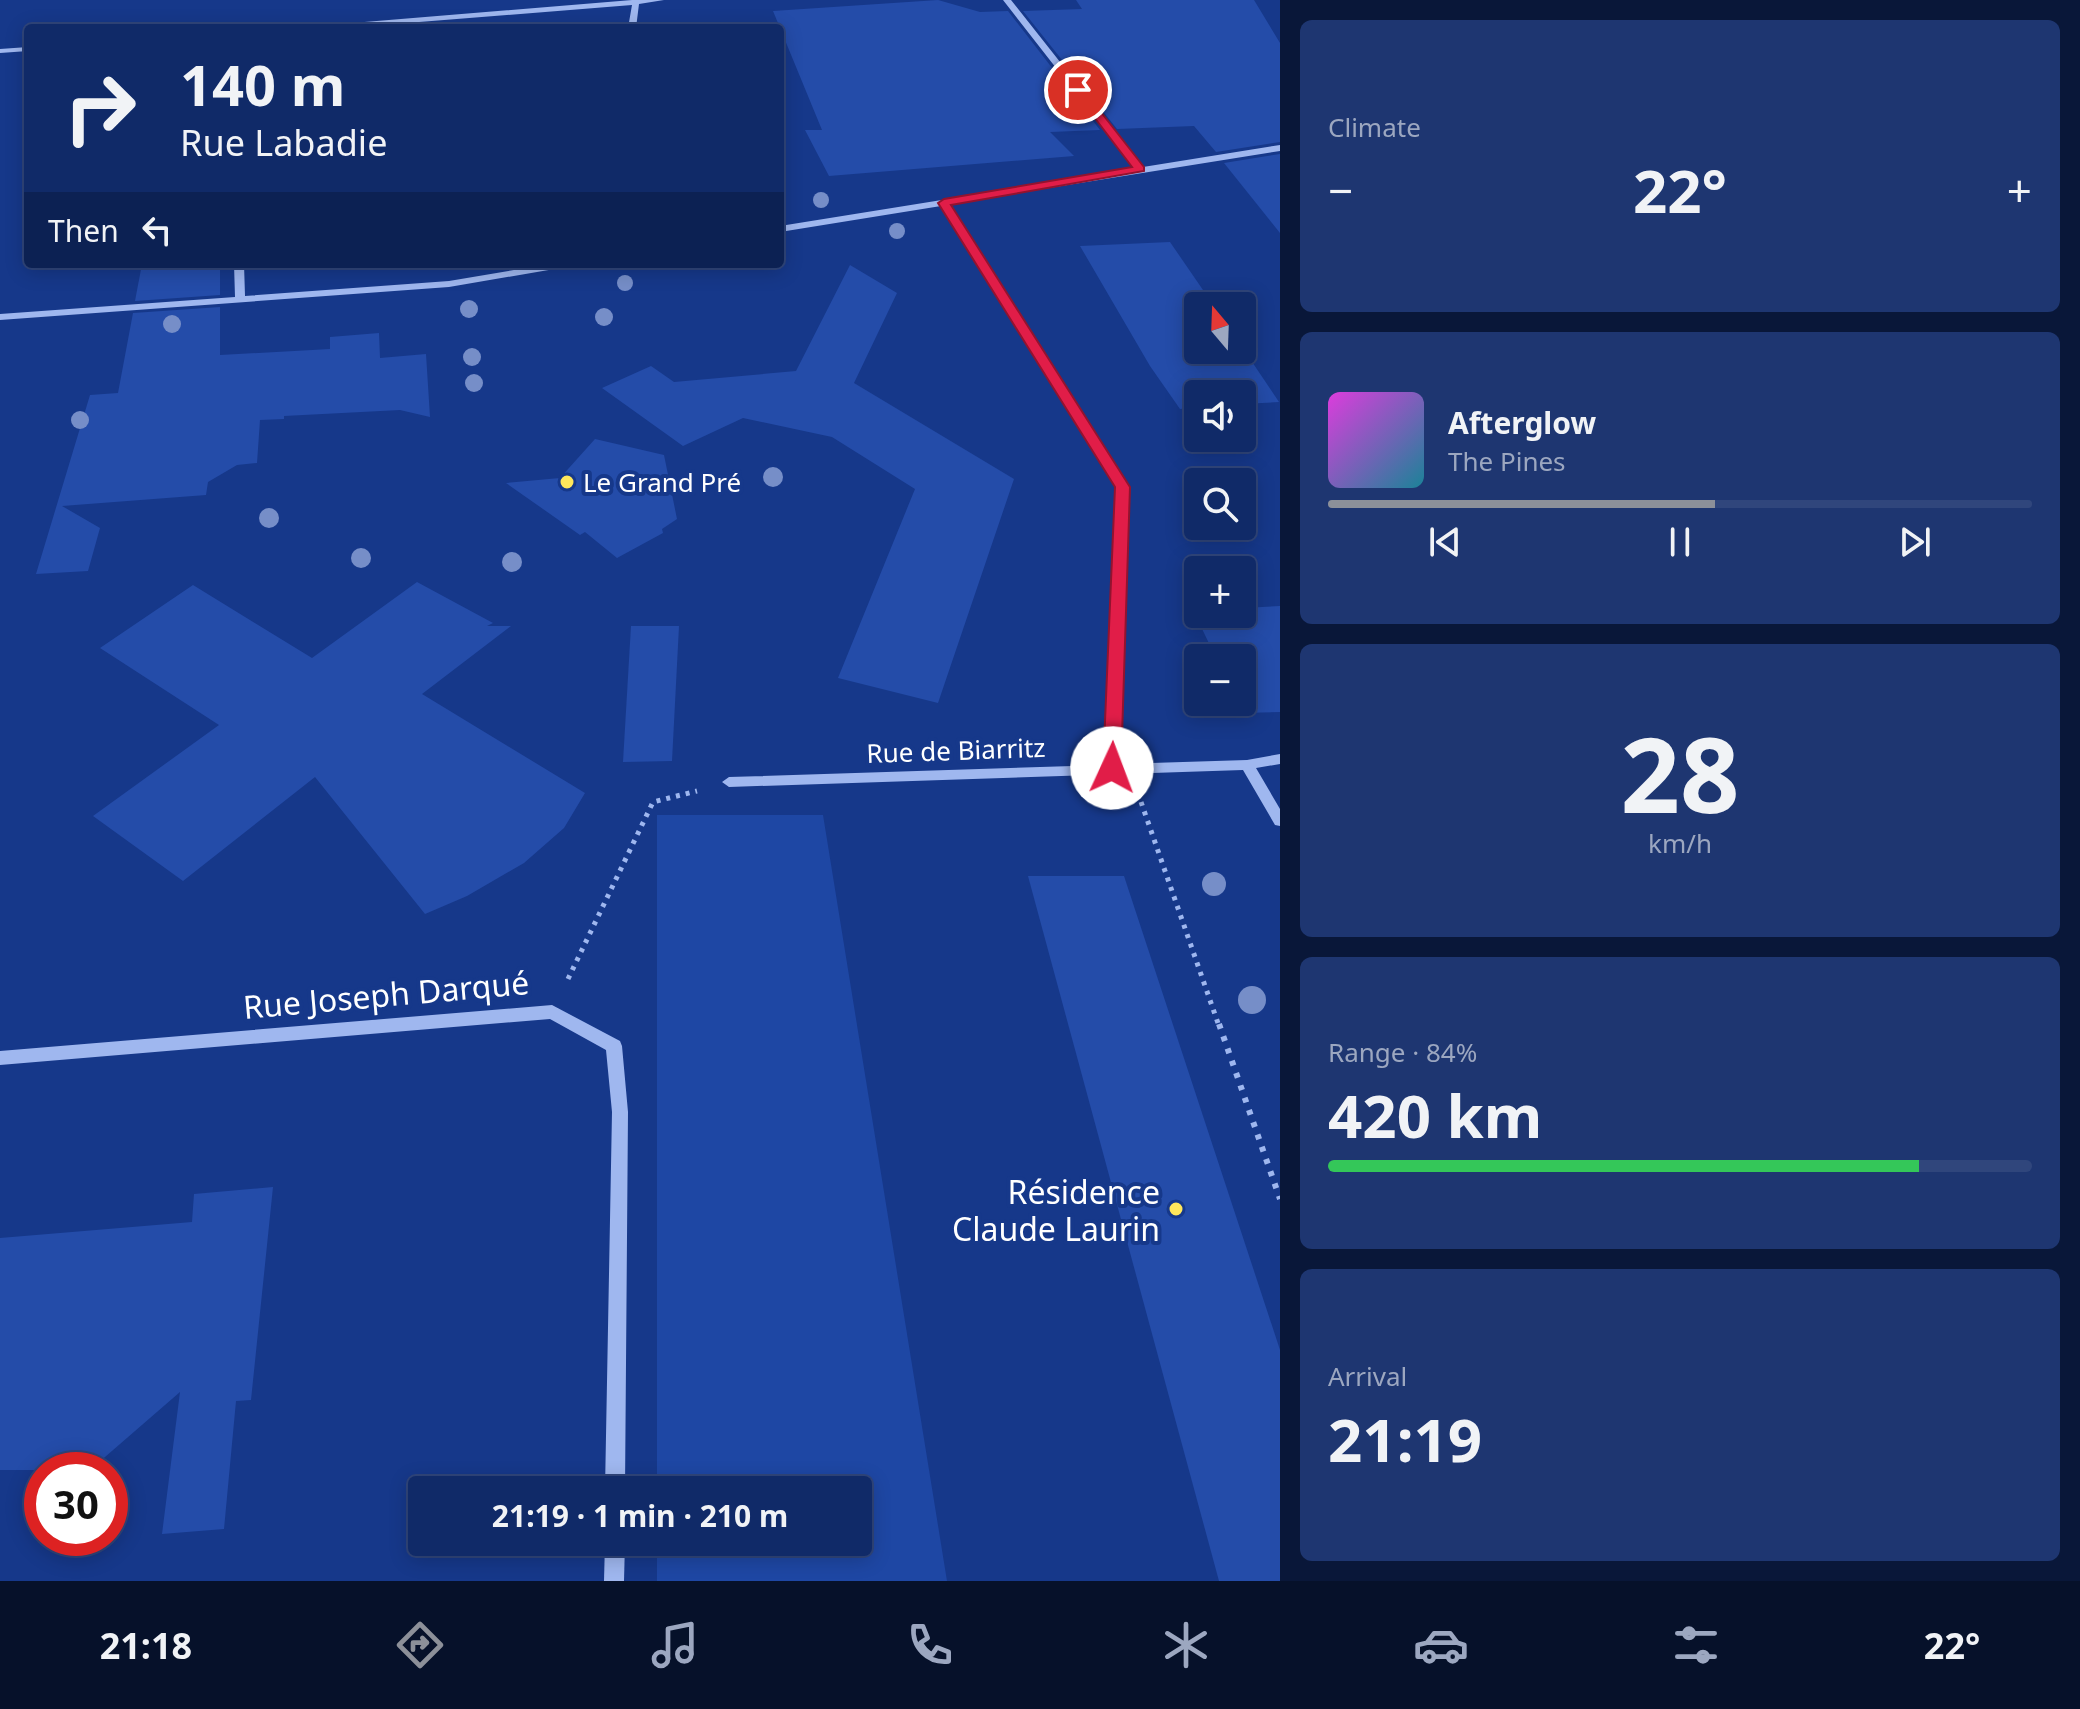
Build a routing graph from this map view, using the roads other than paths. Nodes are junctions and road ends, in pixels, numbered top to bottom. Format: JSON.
{"nodes":[{"id":1,"x":660,"y":0,"type":"edge"},
{"id":2,"x":1007,"y":0,"type":"edge"},
{"id":3,"x":636,"y":1,"type":"edge"},
{"id":4,"x":363,"y":24,"type":"edge"},
{"id":5,"x":633,"y":24,"type":"edge"},
{"id":6,"x":24,"y":49,"type":"edge"},
{"id":7,"x":0,"y":51,"type":"edge"},
{"id":8,"x":1280,"y":148,"type":"edge"},
{"id":9,"x":1140,"y":169,"type":"junction"},
{"id":10,"x":944,"y":203,"type":"junction"},
{"id":11,"x":784,"y":228,"type":"edge"},
{"id":12,"x":239,"y":268,"type":"edge"},
{"id":13,"x":543,"y":268,"type":"edge"},
{"id":14,"x":240,"y":297,"type":"junction"},
{"id":15,"x":0,"y":317,"type":"edge"},
{"id":16,"x":1280,"y":759,"type":"edge"},
{"id":17,"x":1247,"y":765,"type":"junction"},
{"id":18,"x":1112,"y":768,"type":"junction"},
{"id":19,"x":729,"y":782,"type":"road end"},
{"id":20,"x":1280,"y":821,"type":"edge"},
{"id":21,"x":0,"y":1058,"type":"edge"},
{"id":22,"x":615,"y":1476,"type":"edge"},
{"id":23,"x":615,"y":1556,"type":"edge"},
{"id":24,"x":614,"y":1581,"type":"edge"}],
"edges":[{"from":1,"to":3,"type":"street"},
{"from":2,"to":9,"type":"street"},
{"from":3,"to":4,"type":"street"},
{"from":3,"to":5,"type":"street"},
{"from":6,"to":7,"type":"street"},
{"from":8,"to":9,"type":"street"},
{"from":9,"to":10,"type":"street"},
{"from":10,"to":11,"type":"street"},
{"from":10,"to":18,"type":"street"},
{"from":12,"to":14,"type":"street"},
{"from":13,"to":14,"type":"street"},
{"from":14,"to":15,"type":"street"},
{"from":16,"to":17,"type":"street","name":"Rue de Biarritz"},
{"from":17,"to":18,"type":"street","name":"Rue de Biarritz"},
{"from":17,"to":20,"type":"street"},
{"from":18,"to":19,"type":"street","name":"Rue de Biarritz"},
{"from":21,"to":22,"type":"street","name":"Rue Joseph Darqué"},
{"from":23,"to":24,"type":"street"}]}
